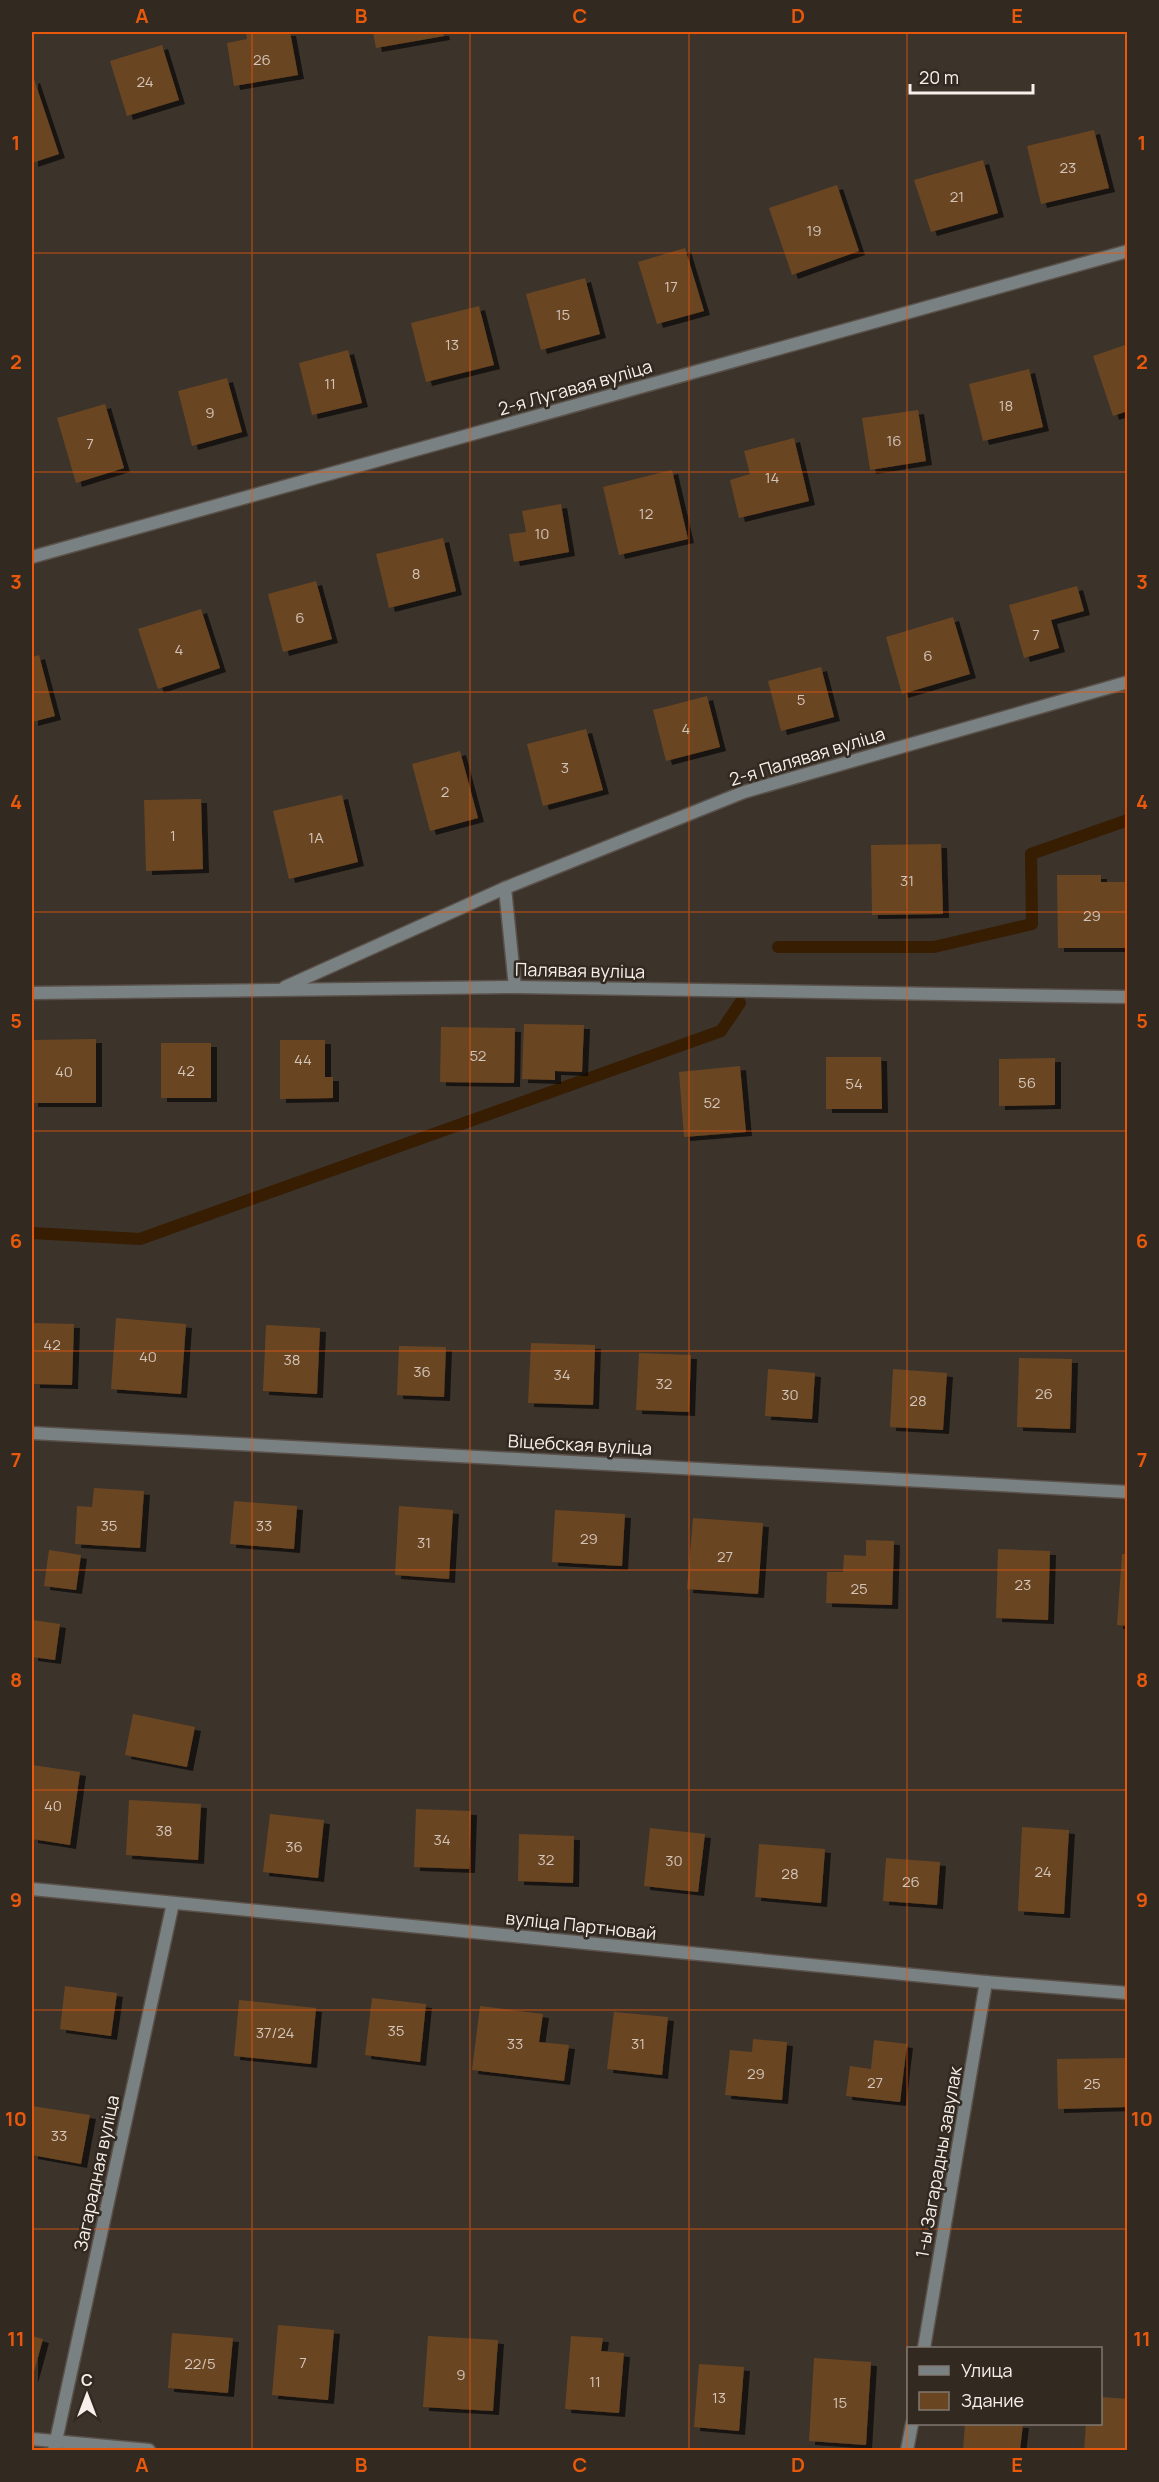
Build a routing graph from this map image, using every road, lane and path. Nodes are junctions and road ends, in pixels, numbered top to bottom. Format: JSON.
{"nodes":[{"id":1,"x":1128,"y":251,"type":"edge"},
{"id":2,"x":32,"y":557,"type":"edge"},
{"id":3,"x":1128,"y":682,"type":"edge"},
{"id":4,"x":505,"y":888,"type":"junction"},
{"id":5,"x":515,"y":987,"type":"junction"},
{"id":6,"x":279,"y":990,"type":"junction"},
{"id":7,"x":32,"y":993,"type":"edge"},
{"id":8,"x":1128,"y":997,"type":"edge"},
{"id":9,"x":32,"y":1433,"type":"edge"},
{"id":10,"x":1128,"y":1492,"type":"edge"},
{"id":11,"x":32,"y":1889,"type":"edge"},
{"id":12,"x":174,"y":1903,"type":"junction"},
{"id":13,"x":986,"y":1982,"type":"junction"},
{"id":14,"x":1128,"y":1993,"type":"edge"},
{"id":15,"x":924,"y":2347,"type":"edge"},
{"id":16,"x":912,"y":2425,"type":"edge"},
{"id":17,"x":32,"y":2439,"type":"edge"},
{"id":18,"x":54,"y":2447,"type":"edge"},
{"id":19,"x":149,"y":2451,"type":"edge"},
{"id":20,"x":907,"y":2451,"type":"edge"}],
"edges":[{"from":1,"to":2,"type":"street","name":"2-я Лугавая вуліца"},
{"from":3,"to":4,"type":"street","name":"2-я Палявая вуліца"},
{"from":4,"to":5,"type":"street"},
{"from":4,"to":6,"type":"street","name":"2-я Палявая вуліца"},
{"from":5,"to":6,"type":"street","name":"Палявая вуліца"},
{"from":5,"to":8,"type":"street","name":"Палявая вуліца"},
{"from":6,"to":7,"type":"street","name":"Палявая вуліца"},
{"from":9,"to":10,"type":"street","name":"Віцебская вуліца"},
{"from":11,"to":12,"type":"street","name":"вуліца Партновай"},
{"from":12,"to":13,"type":"street","name":"вуліца Партновай"},
{"from":12,"to":18,"type":"street","name":"Загарадная вуліца"},
{"from":13,"to":14,"type":"street","name":"вуліца Партновай"},
{"from":13,"to":15,"type":"street","name":"1-ы Загарадны завулак"},
{"from":16,"to":20,"type":"street"},
{"from":17,"to":18,"type":"street"},
{"from":18,"to":19,"type":"street"}]}
